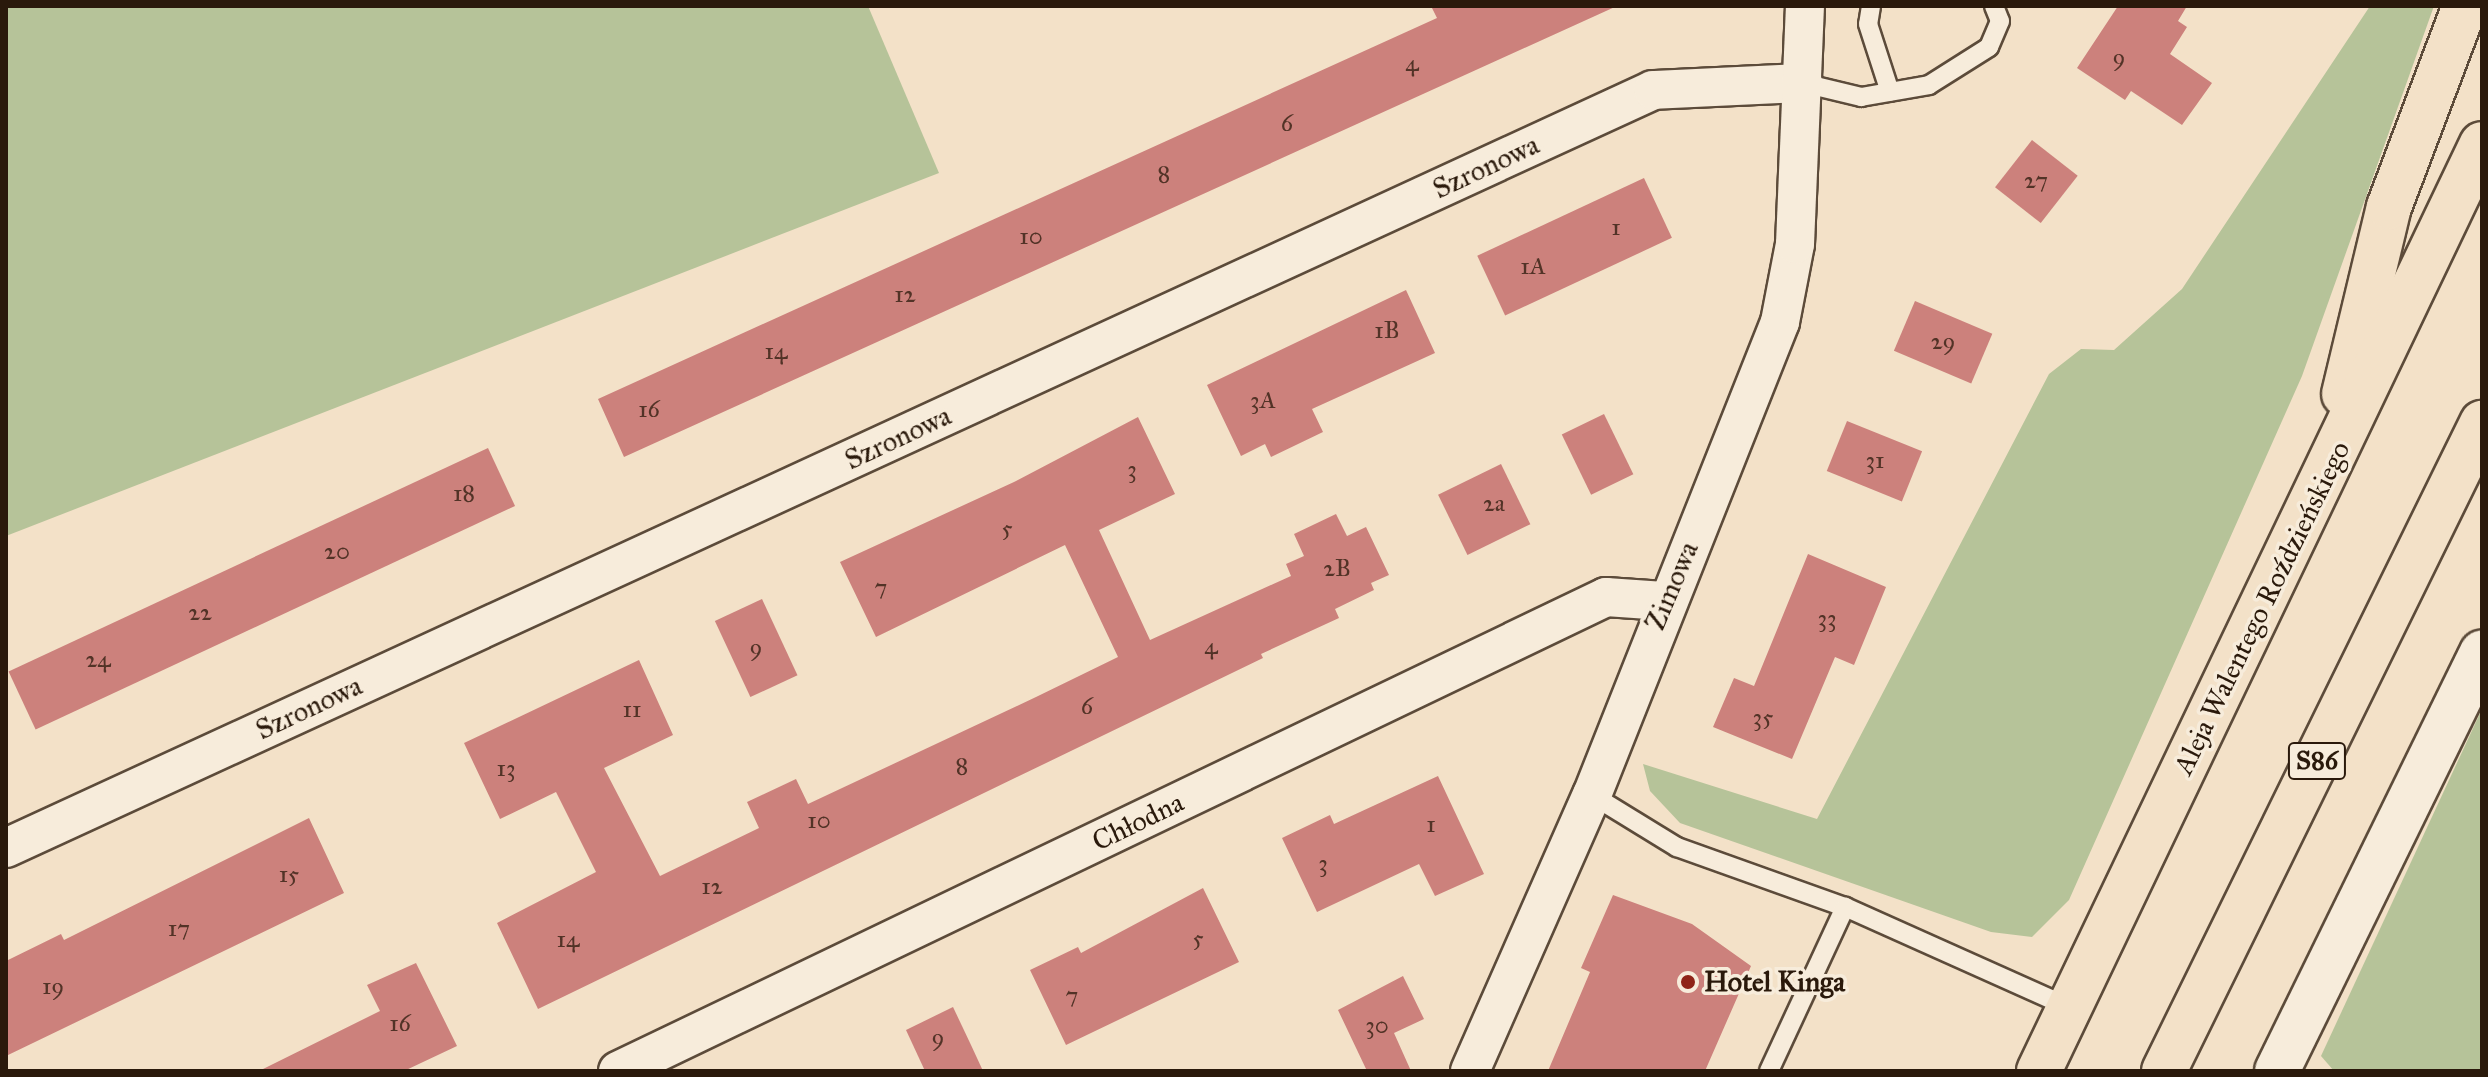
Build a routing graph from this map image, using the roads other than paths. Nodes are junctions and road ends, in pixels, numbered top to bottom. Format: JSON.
{"nodes":[{"id":1,"x":1805,"y":6,"type":"edge"},
{"id":2,"x":1871,"y":6,"type":"edge"},
{"id":3,"x":1994,"y":6,"type":"edge"},
{"id":4,"x":2465,"y":6,"type":"edge"},
{"id":5,"x":1803,"y":83,"type":"junction"},
{"id":6,"x":1890,"y":92,"type":"junction"},
{"id":7,"x":2482,"y":144,"type":"edge"},
{"id":8,"x":2478,"y":435,"type":"edge"},
{"id":9,"x":2321,"y":489,"type":"junction"},
{"id":10,"x":1664,"y":601,"type":"junction"},
{"id":11,"x":2482,"y":653,"type":"edge"},
{"id":12,"x":1592,"y":795,"type":"junction"},
{"id":13,"x":6,"y":848,"type":"edge"},
{"id":14,"x":1845,"y":907,"type":"junction"},
{"id":15,"x":2069,"y":1007,"type":"junction"},
{"id":16,"x":618,"y":1071,"type":"edge"},
{"id":17,"x":1470,"y":1071,"type":"edge"},
{"id":18,"x":1769,"y":1071,"type":"edge"},
{"id":19,"x":2039,"y":1071,"type":"edge"},
{"id":20,"x":2164,"y":1071,"type":"edge"},
{"id":21,"x":2277,"y":1071,"type":"edge"}],
"edges":[{"from":1,"to":5,"type":"street","name":"Zimowa"},
{"from":2,"to":6,"type":"lane"},
{"from":3,"to":6,"type":"lane"},
{"from":4,"to":9,"type":"highway"},
{"from":5,"to":6,"type":"lane"},
{"from":5,"to":10,"type":"street","name":"Zimowa"},
{"from":5,"to":13,"type":"street","name":"Szronowa"},
{"from":7,"to":9,"type":"highway","name":"Aleja Walentego Roździeńskiego"},
{"from":8,"to":20,"type":"highway","number":"S86"},
{"from":9,"to":15,"type":"highway","name":"Aleja Walentego Roździeńskiego"},
{"from":10,"to":12,"type":"street","name":"Zimowa"},
{"from":10,"to":16,"type":"street","name":"Chłodna"},
{"from":11,"to":21,"type":"street"},
{"from":12,"to":14,"type":"lane"},
{"from":12,"to":17,"type":"street","name":"Zimowa"},
{"from":14,"to":15,"type":"lane"},
{"from":14,"to":18,"type":"lane"},
{"from":15,"to":19,"type":"highway","name":"Aleja Walentego Roździeńskiego"}]}
